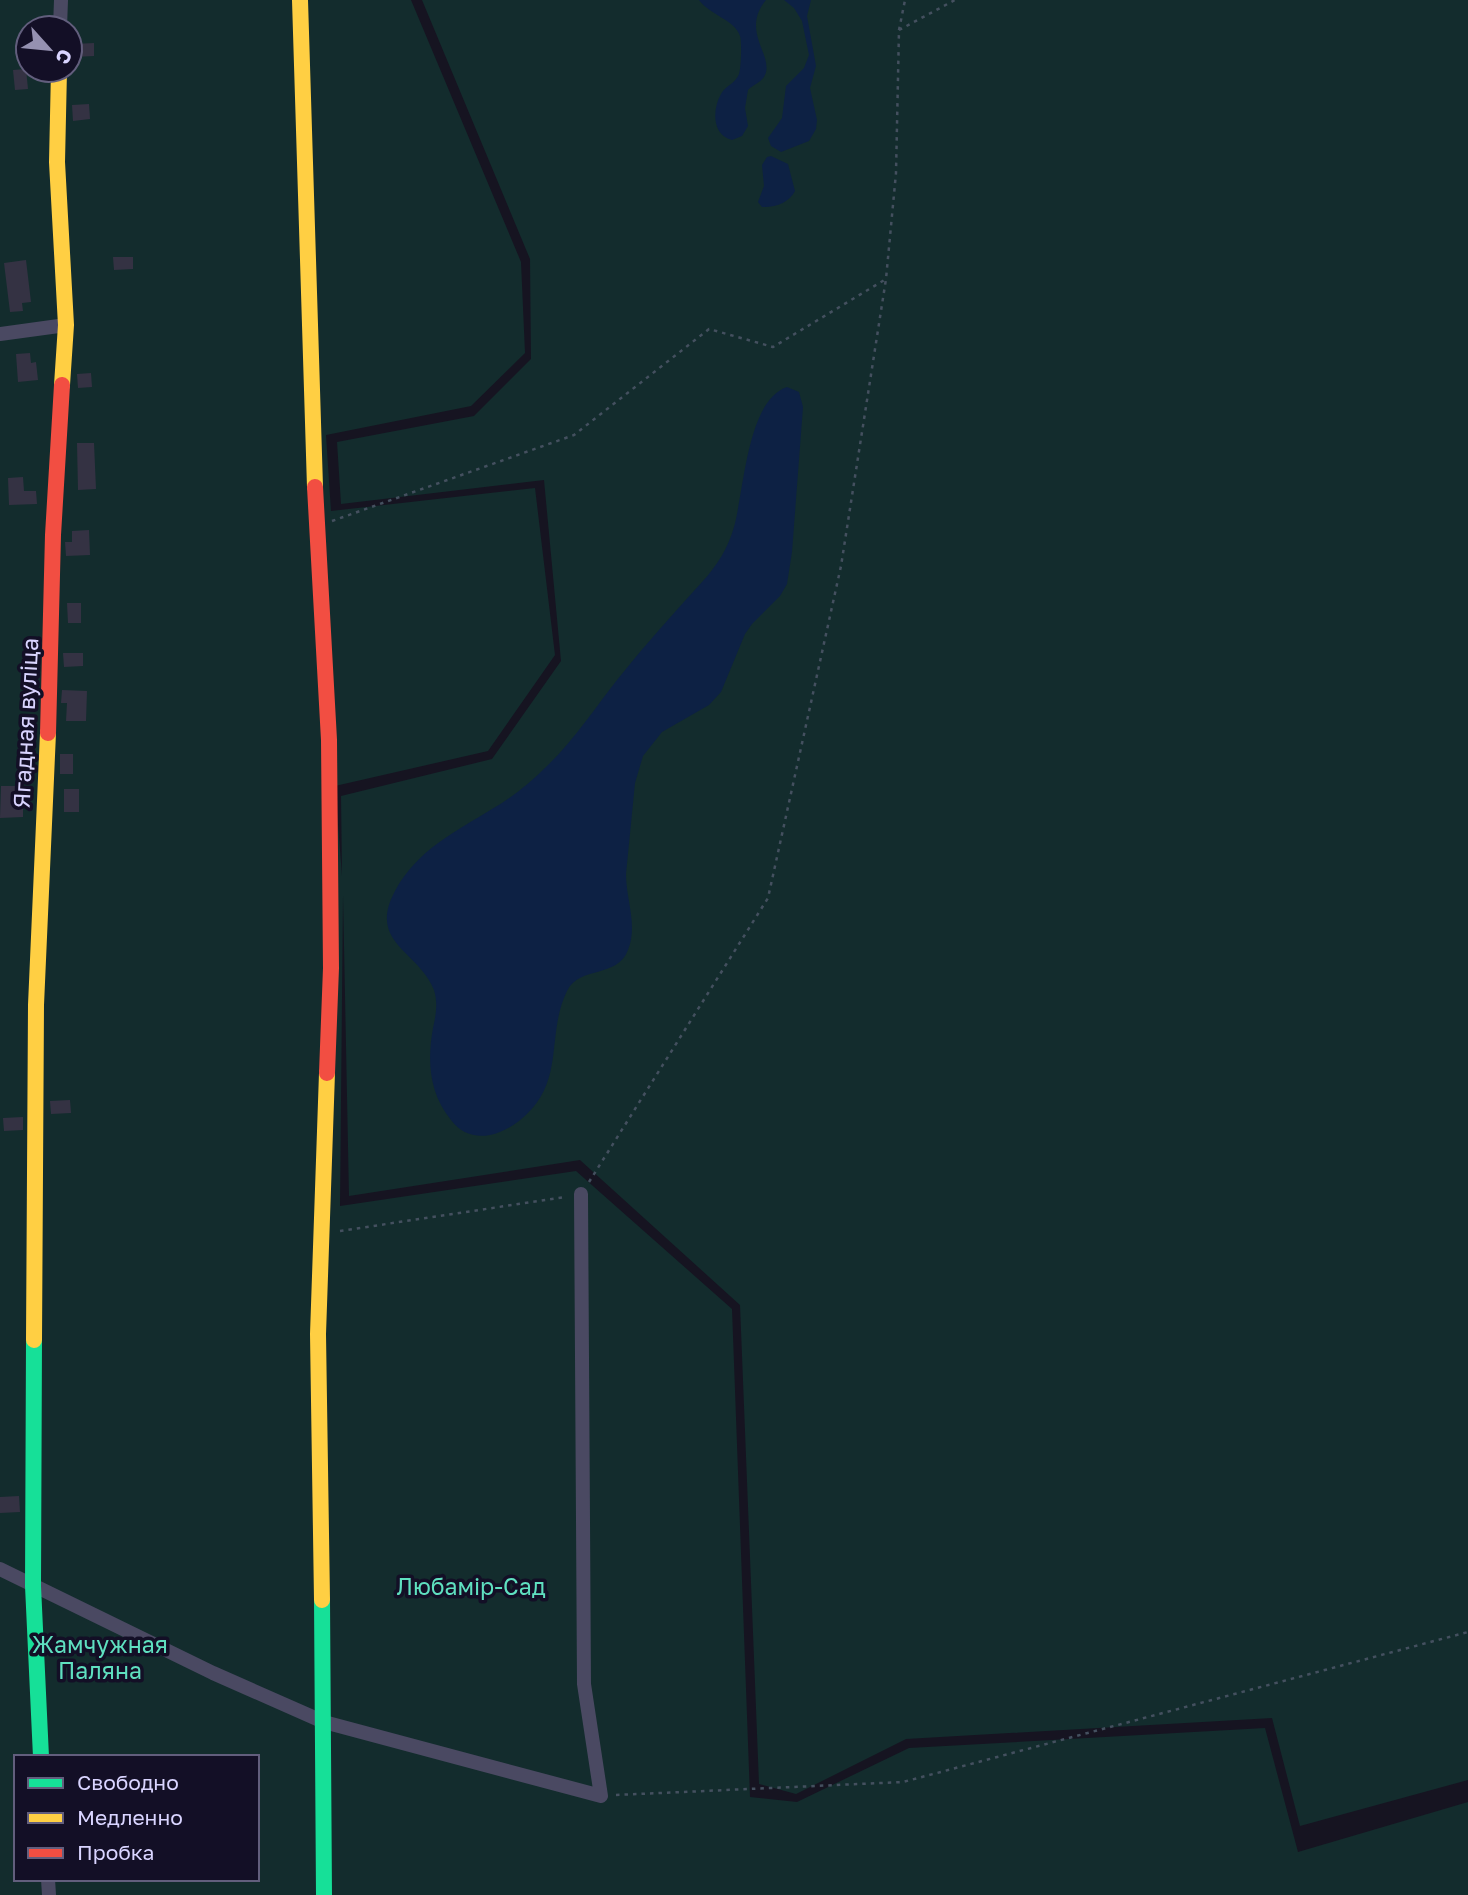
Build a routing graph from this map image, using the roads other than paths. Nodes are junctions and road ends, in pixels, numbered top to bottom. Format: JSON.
{"nodes":[{"id":1,"x":300,"y":0,"type":"edge"},
{"id":2,"x":59,"y":84,"type":"edge"},
{"id":3,"x":66,"y":325,"type":"junction"},
{"id":4,"x":0,"y":334,"type":"edge"},
{"id":5,"x":582,"y":1194,"type":"road end"},
{"id":6,"x":0,"y":1569,"type":"edge"},
{"id":7,"x":33,"y":1586,"type":"junction"},
{"id":8,"x":324,"y":1722,"type":"junction"},
{"id":9,"x":41,"y":1755,"type":"edge"},
{"id":10,"x":324,"y":1895,"type":"edge"}],
"edges":[{"from":1,"to":8,"type":"street"},
{"from":2,"to":3,"type":"street","name":"Ягадная вуліца"},
{"from":3,"to":4,"type":"street"},
{"from":3,"to":7,"type":"street","name":"Ягадная вуліца"},
{"from":5,"to":8,"type":"street"},
{"from":6,"to":7,"type":"street"},
{"from":7,"to":8,"type":"street"},
{"from":7,"to":9,"type":"street","name":"Ягадная вуліца"},
{"from":8,"to":10,"type":"street"}]}
